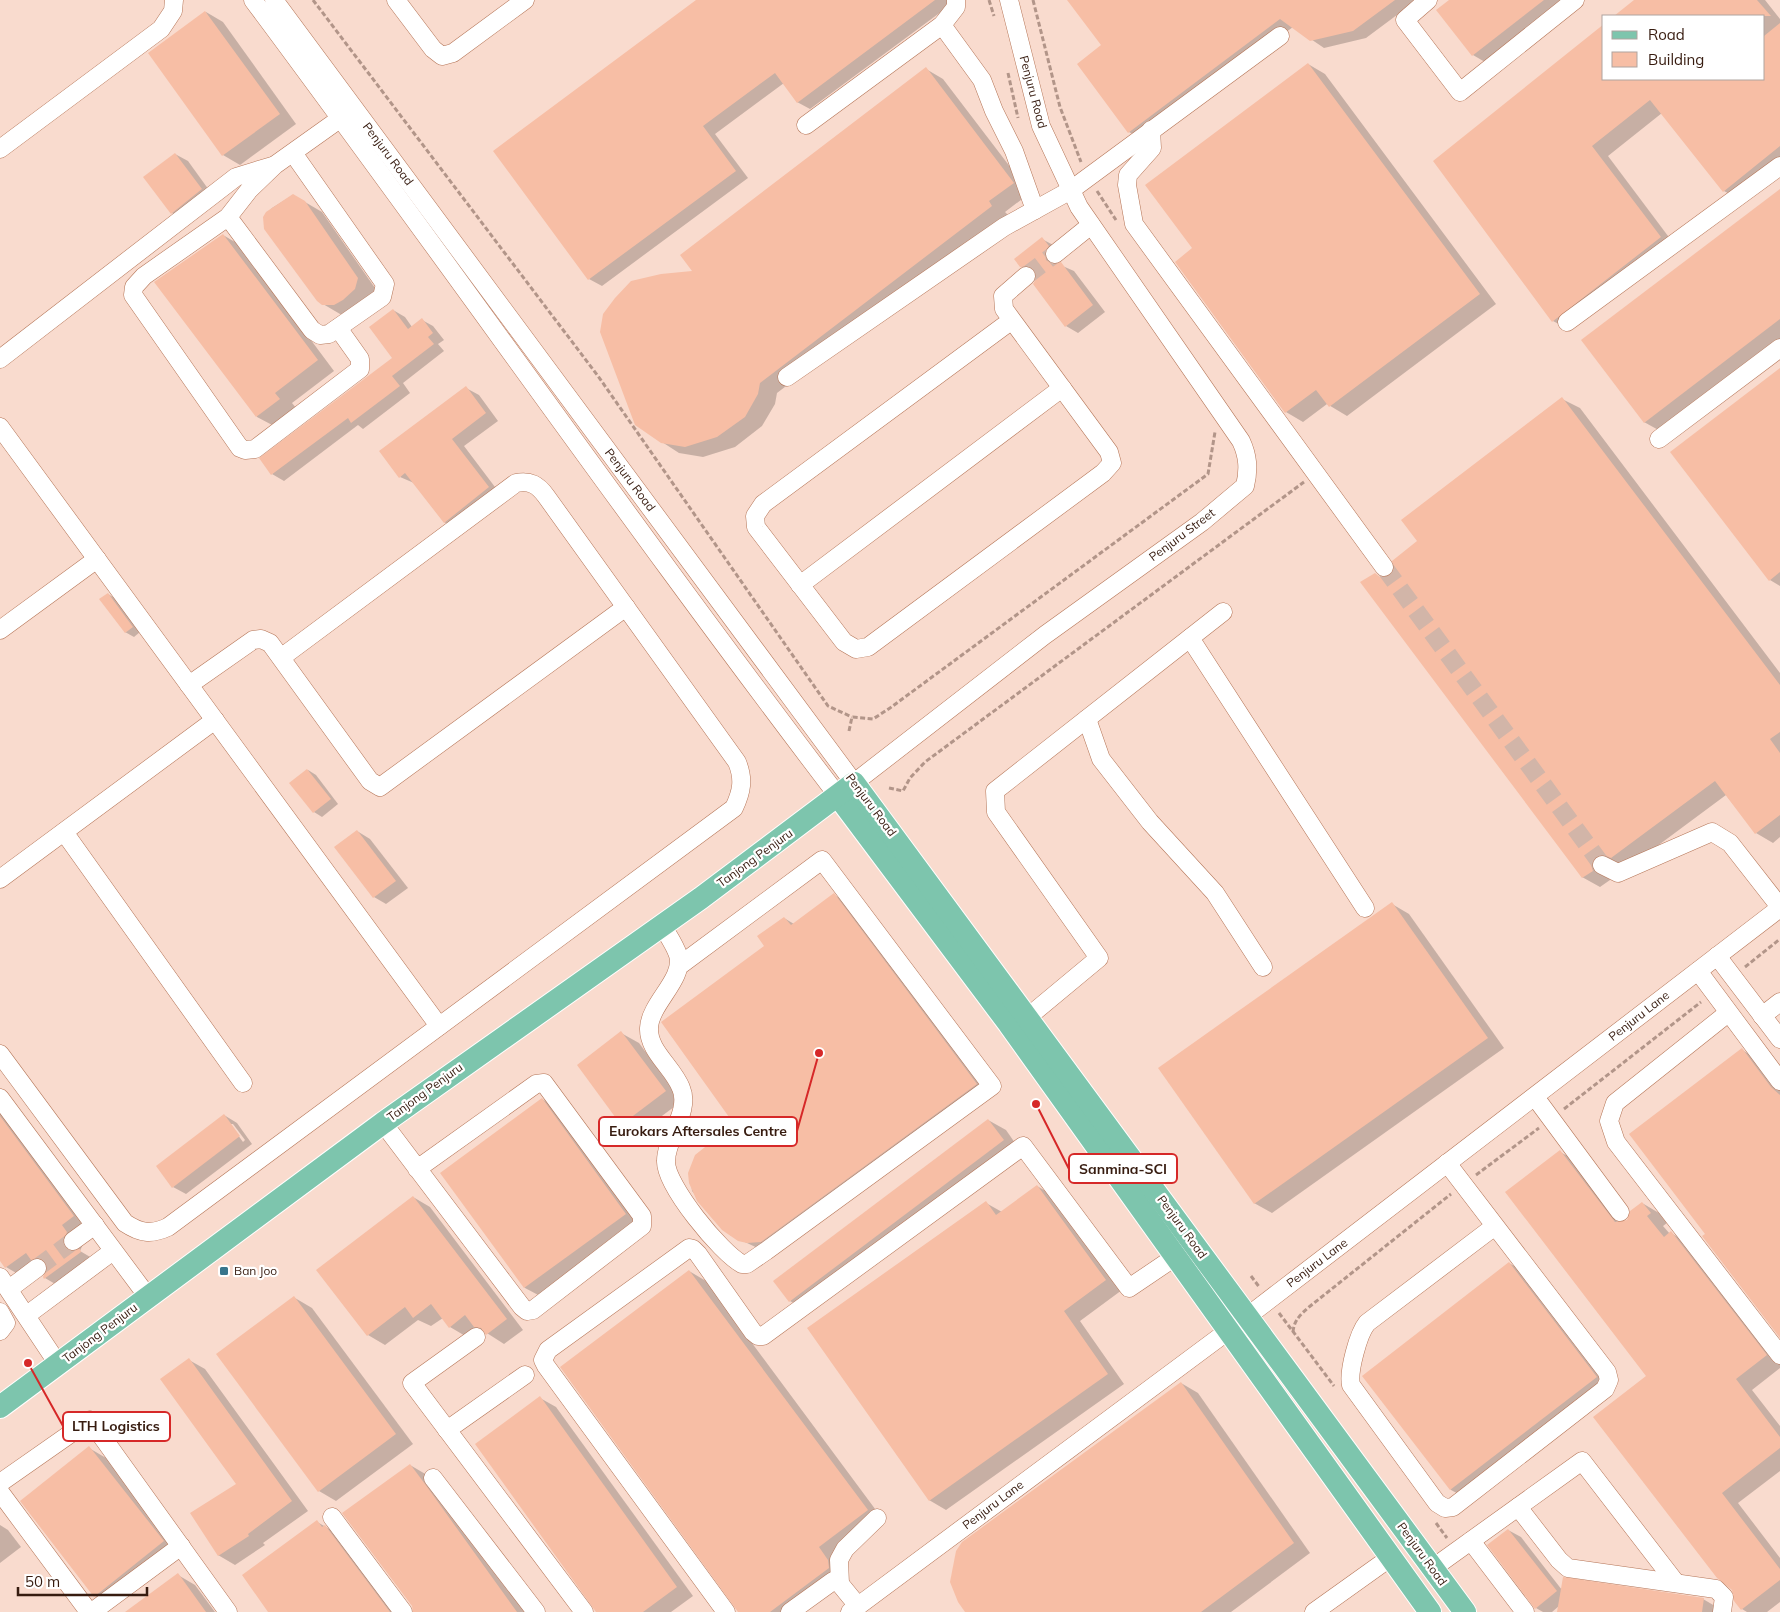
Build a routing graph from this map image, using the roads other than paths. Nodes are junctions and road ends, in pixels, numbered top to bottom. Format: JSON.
{"nodes":[{"id":1,"x":174,"y":0,"type":"edge"},
{"id":2,"x":253,"y":0,"type":"edge"},
{"id":3,"x":274,"y":0,"type":"edge"},
{"id":4,"x":396,"y":0,"type":"edge"},
{"id":5,"x":525,"y":0,"type":"edge"},
{"id":6,"x":956,"y":0,"type":"edge"},
{"id":7,"x":1428,"y":0,"type":"edge"},
{"id":8,"x":1575,"y":0,"type":"edge"},
{"id":9,"x":1010,"y":1,"type":"edge"},
{"id":10,"x":942,"y":24,"type":"junction"},
{"id":11,"x":1280,"y":36,"type":"dead end"},
{"id":12,"x":341,"y":118,"type":"junction"},
{"id":13,"x":806,"y":125,"type":"dead end"},
{"id":14,"x":1151,"y":130,"type":"junction"},
{"id":15,"x":0,"y":149,"type":"edge"},
{"id":16,"x":293,"y":153,"type":"junction"},
{"id":17,"x":275,"y":165,"type":"junction"},
{"id":18,"x":1780,"y":166,"type":"edge"},
{"id":19,"x":1071,"y":190,"type":"junction"},
{"id":20,"x":1079,"y":207,"type":"joint"},
{"id":21,"x":1035,"y":210,"type":"junction"},
{"id":22,"x":228,"y":217,"type":"junction"},
{"id":23,"x":1091,"y":225,"type":"junction"},
{"id":24,"x":1055,"y":254,"type":"tunnel mouth"},
{"id":25,"x":1026,"y":276,"type":"tunnel mouth"},
{"id":26,"x":1012,"y":320,"type":"junction"},
{"id":27,"x":1567,"y":322,"type":"dead end"},
{"id":28,"x":338,"y":328,"type":"junction"},
{"id":29,"x":1780,"y":348,"type":"edge"},
{"id":30,"x":0,"y":359,"type":"edge"},
{"id":31,"x":787,"y":377,"type":"dead end"},
{"id":32,"x":1062,"y":388,"type":"junction"},
{"id":33,"x":0,"y":427,"type":"edge"},
{"id":34,"x":1659,"y":439,"type":"dead end"},
{"id":35,"x":97,"y":559,"type":"junction"},
{"id":36,"x":1384,"y":567,"type":"tunnel mouth"},
{"id":37,"x":800,"y":585,"type":"junction"},
{"id":38,"x":626,"y":607,"type":"junction"},
{"id":39,"x":1223,"y":612,"type":"dead end"},
{"id":40,"x":0,"y":630,"type":"edge"},
{"id":41,"x":1190,"y":638,"type":"junction"},
{"id":42,"x":282,"y":657,"type":"junction"},
{"id":43,"x":189,"y":685,"type":"junction"},
{"id":44,"x":1087,"y":719,"type":"junction"},
{"id":45,"x":215,"y":720,"type":"junction"},
{"id":46,"x":846,"y":789,"type":"junction"},
{"id":47,"x":64,"y":832,"type":"junction"},
{"id":48,"x":1602,"y":865,"type":"tunnel mouth"},
{"id":49,"x":0,"y":880,"type":"edge"},
{"id":50,"x":1780,"y":907,"type":"edge"},
{"id":51,"x":1365,"y":908,"type":"dead end"},
{"id":52,"x":662,"y":925,"type":"junction"},
{"id":53,"x":1717,"y":956,"type":"junction"},
{"id":54,"x":679,"y":966,"type":"junction"},
{"id":55,"x":1263,"y":966,"type":"dead end"},
{"id":56,"x":1698,"y":971,"type":"junction"},
{"id":57,"x":1780,"y":1002,"type":"edge"},
{"id":58,"x":1728,"y":1012,"type":"junction"},
{"id":59,"x":1762,"y":1016,"type":"junction"},
{"id":60,"x":1028,"y":1017,"type":"junction"},
{"id":61,"x":440,"y":1026,"type":"junction"},
{"id":62,"x":1780,"y":1039,"type":"edge"},
{"id":63,"x":0,"y":1054,"type":"edge"},
{"id":64,"x":1780,"y":1081,"type":"edge"},
{"id":65,"x":243,"y":1083,"type":"dead end"},
{"id":66,"x":1535,"y":1097,"type":"junction"},
{"id":67,"x":0,"y":1098,"type":"edge"},
{"id":68,"x":382,"y":1123,"type":"junction"},
{"id":69,"x":1448,"y":1163,"type":"junction"},
{"id":70,"x":417,"y":1169,"type":"junction"},
{"id":71,"x":1620,"y":1212,"type":"dead end"},
{"id":72,"x":95,"y":1226,"type":"junction"},
{"id":73,"x":1495,"y":1226,"type":"junction"},
{"id":74,"x":73,"y":1241,"type":"tunnel mouth"},
{"id":75,"x":113,"y":1251,"type":"junction"},
{"id":76,"x":1175,"y":1257,"type":"junction"},
{"id":77,"x":37,"y":1268,"type":"tunnel mouth"},
{"id":78,"x":4,"y":1283,"type":"edge"},
{"id":79,"x":148,"y":1297,"type":"junction"},
{"id":80,"x":0,"y":1312,"type":"edge"},
{"id":81,"x":27,"y":1315,"type":"junction"},
{"id":82,"x":1248,"y":1316,"type":"junction"},
{"id":83,"x":1230,"y":1330,"type":"junction"},
{"id":84,"x":0,"y":1331,"type":"edge"},
{"id":85,"x":476,"y":1337,"type":"dead end"},
{"id":86,"x":1780,"y":1355,"type":"edge"},
{"id":87,"x":58,"y":1364,"type":"junction"},
{"id":88,"x":524,"y":1375,"type":"dead end"},
{"id":89,"x":1,"y":1405,"type":"edge"},
{"id":90,"x":447,"y":1430,"type":"junction"},
{"id":91,"x":433,"y":1478,"type":"dead end"},
{"id":92,"x":0,"y":1484,"type":"edge"},
{"id":93,"x":0,"y":1492,"type":"edge"},
{"id":94,"x":1518,"y":1507,"type":"junction"},
{"id":95,"x":332,"y":1517,"type":"dead end"},
{"id":96,"x":877,"y":1518,"type":"dead end"},
{"id":97,"x":1471,"y":1541,"type":"junction"},
{"id":98,"x":181,"y":1546,"type":"junction"},
{"id":99,"x":1391,"y":1557,"type":"junction"},
{"id":100,"x":1433,"y":1568,"type":"junction"},
{"id":101,"x":1676,"y":1583,"type":"junction"},
{"id":102,"x":840,"y":1584,"type":"junction"},
{"id":103,"x":854,"y":1609,"type":"edge"},
{"id":104,"x":91,"y":1612,"type":"edge"},
{"id":105,"x":228,"y":1612,"type":"edge"},
{"id":106,"x":403,"y":1612,"type":"edge"},
{"id":107,"x":536,"y":1612,"type":"edge"},
{"id":108,"x":584,"y":1612,"type":"edge"},
{"id":109,"x":726,"y":1612,"type":"edge"},
{"id":110,"x":790,"y":1612,"type":"edge"},
{"id":111,"x":1315,"y":1612,"type":"edge"},
{"id":112,"x":1430,"y":1612,"type":"edge"},
{"id":113,"x":1465,"y":1612,"type":"edge"},
{"id":114,"x":1525,"y":1612,"type":"edge"},
{"id":115,"x":1722,"y":1612,"type":"edge"}],
"edges":[{"from":1,"to":15,"type":"street"},
{"from":2,"to":12,"type":"street","name":"Penjuru Road"},
{"from":3,"to":46,"type":"street","name":"Penjuru Road"},
{"from":4,"to":5,"type":"street"},
{"from":6,"to":10,"type":"street"},
{"from":7,"to":8,"type":"street"},
{"from":9,"to":19,"type":"street","name":"Penjuru Road"},
{"from":10,"to":13,"type":"street"},
{"from":10,"to":21,"type":"street"},
{"from":11,"to":14,"type":"street"},
{"from":12,"to":16,"type":"street"},
{"from":12,"to":46,"type":"street","name":"Penjuru Road"},
{"from":14,"to":19,"type":"street"},
{"from":14,"to":36,"type":"street"},
{"from":16,"to":17,"type":"street"},
{"from":16,"to":28,"type":"street"},
{"from":17,"to":22,"type":"street"},
{"from":17,"to":30,"type":"street"},
{"from":18,"to":27,"type":"street"},
{"from":19,"to":20,"type":"street","name":"Penjuru Road"},
{"from":19,"to":21,"type":"street"},
{"from":20,"to":23,"type":"street","name":"Penjuru Street"},
{"from":21,"to":31,"type":"street"},
{"from":22,"to":28,"type":"street"},
{"from":22,"to":28,"type":"street"},
{"from":23,"to":24,"type":"street"},
{"from":23,"to":46,"type":"street","name":"Penjuru Street"},
{"from":25,"to":26,"type":"street"},
{"from":26,"to":32,"type":"street"},
{"from":26,"to":37,"type":"street"},
{"from":29,"to":34,"type":"street"},
{"from":32,"to":37,"type":"street"},
{"from":32,"to":37,"type":"street"},
{"from":33,"to":35,"type":"street"},
{"from":35,"to":40,"type":"street"},
{"from":35,"to":43,"type":"street"},
{"from":38,"to":42,"type":"street"},
{"from":38,"to":42,"type":"street"},
{"from":38,"to":61,"type":"street"},
{"from":39,"to":41,"type":"street"},
{"from":41,"to":44,"type":"street"},
{"from":41,"to":51,"type":"street"},
{"from":42,"to":43,"type":"street"},
{"from":43,"to":45,"type":"street"},
{"from":44,"to":55,"type":"street"},
{"from":44,"to":60,"type":"street"},
{"from":45,"to":47,"type":"street"},
{"from":45,"to":61,"type":"street"},
{"from":46,"to":52,"type":"main road","name":"Tanjong Penjuru"},
{"from":46,"to":60,"type":"main road","name":"Penjuru Road"},
{"from":46,"to":76,"type":"main road","name":"Penjuru Road"},
{"from":47,"to":49,"type":"street"},
{"from":47,"to":65,"type":"street"},
{"from":48,"to":50,"type":"street"},
{"from":50,"to":53,"type":"street","name":"Penjuru Lane"},
{"from":52,"to":54,"type":"street"},
{"from":52,"to":68,"type":"main road","name":"Tanjong Penjuru"},
{"from":53,"to":56,"type":"street","name":"Penjuru Lane"},
{"from":53,"to":59,"type":"street"},
{"from":54,"to":54,"type":"street"},
{"from":56,"to":58,"type":"street"},
{"from":56,"to":66,"type":"street","name":"Penjuru Lane"},
{"from":57,"to":59,"type":"street"},
{"from":58,"to":64,"type":"street"},
{"from":58,"to":86,"type":"street"},
{"from":59,"to":62,"type":"street"},
{"from":60,"to":82,"type":"main road","name":"Penjuru Road"},
{"from":61,"to":63,"type":"street"},
{"from":66,"to":69,"type":"street","name":"Penjuru Lane"},
{"from":66,"to":71,"type":"street"},
{"from":67,"to":72,"type":"street"},
{"from":68,"to":70,"type":"street"},
{"from":68,"to":79,"type":"main road","name":"Tanjong Penjuru"},
{"from":69,"to":73,"type":"street"},
{"from":69,"to":82,"type":"street","name":"Penjuru Lane"},
{"from":70,"to":70,"type":"street"},
{"from":72,"to":74,"type":"street"},
{"from":72,"to":75,"type":"street"},
{"from":73,"to":73,"type":"street"},
{"from":75,"to":79,"type":"street"},
{"from":75,"to":81,"type":"street"},
{"from":76,"to":83,"type":"main road","name":"Penjuru Road"},
{"from":76,"to":109,"type":"street"},
{"from":77,"to":78,"type":"street"},
{"from":78,"to":81,"type":"street"},
{"from":79,"to":87,"type":"main road","name":"Tanjong Penjuru"},
{"from":80,"to":84,"type":"street"},
{"from":81,"to":87,"type":"street"},
{"from":82,"to":83,"type":"street","name":"Penjuru Lane"},
{"from":82,"to":100,"type":"main road","name":"Penjuru Road"},
{"from":83,"to":99,"type":"main road","name":"Penjuru Road"},
{"from":83,"to":103,"type":"street","name":"Penjuru Lane"},
{"from":85,"to":90,"type":"street"},
{"from":87,"to":89,"type":"main road","name":"Tanjong Penjuru"},
{"from":88,"to":90,"type":"street"},
{"from":90,"to":108,"type":"street"},
{"from":91,"to":107,"type":"street"},
{"from":92,"to":98,"type":"street"},
{"from":93,"to":104,"type":"street"},
{"from":94,"to":97,"type":"street"},
{"from":94,"to":101,"type":"street"},
{"from":94,"to":101,"type":"street"},
{"from":95,"to":106,"type":"street"},
{"from":96,"to":102,"type":"street"},
{"from":97,"to":100,"type":"street"},
{"from":97,"to":114,"type":"street"},
{"from":98,"to":104,"type":"street"},
{"from":98,"to":105,"type":"street"},
{"from":99,"to":111,"type":"street"},
{"from":99,"to":112,"type":"main road","name":"Penjuru Road"},
{"from":100,"to":113,"type":"main road","name":"Penjuru Road"},
{"from":101,"to":115,"type":"street"},
{"from":102,"to":103,"type":"street"},
{"from":102,"to":110,"type":"street"}]}
